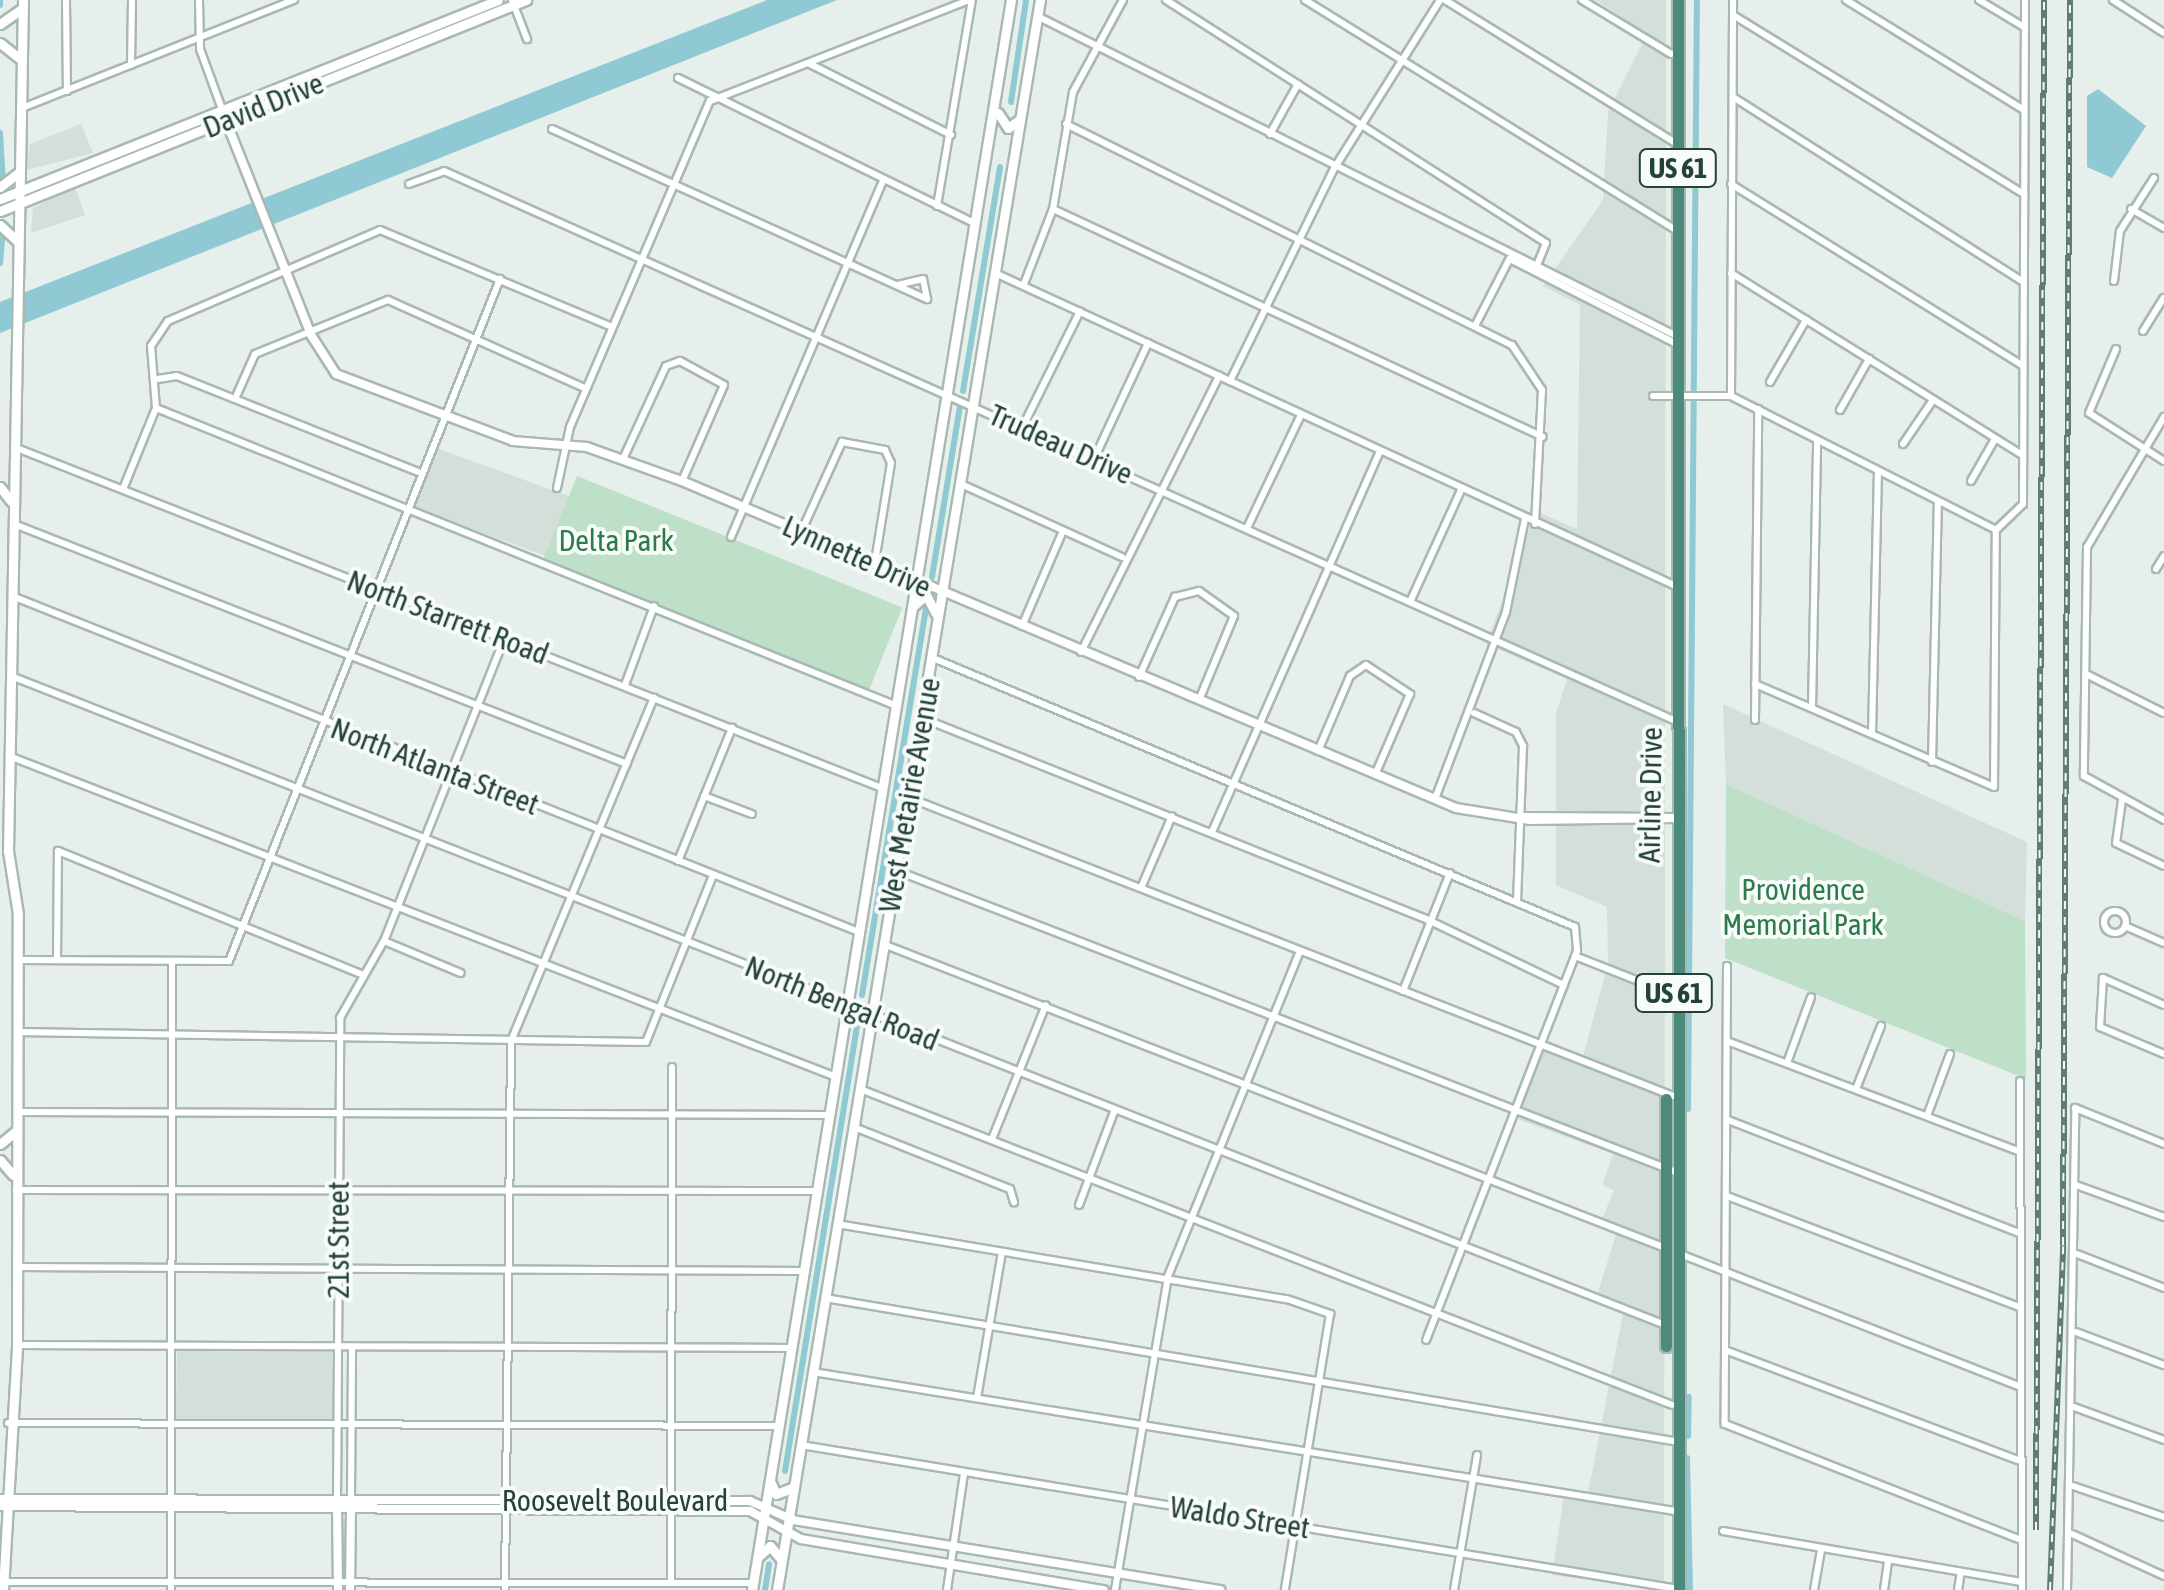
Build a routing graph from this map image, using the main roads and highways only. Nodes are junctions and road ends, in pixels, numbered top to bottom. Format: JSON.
{"nodes":[{"id":1,"x":498,"y":0,"type":"edge"},
{"id":2,"x":526,"y":0,"type":"edge"},
{"id":3,"x":1040,"y":0,"type":"edge"},
{"id":4,"x":1675,"y":0,"type":"edge"},
{"id":5,"x":23,"y":1,"type":"edge"},
{"id":6,"x":1008,"y":1,"type":"edge"},
{"id":7,"x":513,"y":2,"type":"edge"},
{"id":8,"x":0,"y":24,"type":"edge"},
{"id":9,"x":0,"y":43,"type":"edge"},
{"id":10,"x":367,"y":51,"type":"junction"},
{"id":11,"x":372,"y":62,"type":"junction"},
{"id":12,"x":23,"y":63,"type":"junction"},
{"id":13,"x":997,"y":105,"type":"junction"},
{"id":14,"x":1020,"y":118,"type":"junction"},
{"id":15,"x":1674,"y":142,"type":"junction"},
{"id":16,"x":989,"y":155,"type":"junction"},
{"id":17,"x":1012,"y":163,"type":"junction"},
{"id":18,"x":22,"y":164,"type":"junction"},
{"id":19,"x":0,"y":188,"type":"edge"},
{"id":20,"x":22,"y":190,"type":"junction"},
{"id":21,"x":0,"y":199,"type":"edge"},
{"id":22,"x":22,"y":204,"type":"junction"},
{"id":23,"x":0,"y":211,"type":"edge"},
{"id":24,"x":0,"y":225,"type":"edge"},
{"id":25,"x":21,"y":254,"type":"junction"},
{"id":26,"x":12,"y":452,"type":"junction"},
{"id":27,"x":0,"y":470,"type":"edge"},
{"id":28,"x":0,"y":488,"type":"edge"},
{"id":29,"x":12,"y":503,"type":"junction"},
{"id":30,"x":908,"y":616,"type":"junction"},
{"id":31,"x":938,"y":632,"type":"junction"},
{"id":32,"x":8,"y":780,"type":"junction"},
{"id":33,"x":0,"y":794,"type":"edge"},
{"id":34,"x":0,"y":814,"type":"edge"},
{"id":35,"x":8,"y":830,"type":"junction"},
{"id":36,"x":851,"y":984,"type":"junction"},
{"id":37,"x":874,"y":993,"type":"junction"},
{"id":38,"x":16,"y":1131,"type":"junction"},
{"id":39,"x":0,"y":1144,"type":"edge"},
{"id":40,"x":0,"y":1160,"type":"edge"},
{"id":41,"x":16,"y":1186,"type":"junction"},
{"id":42,"x":2,"y":1473,"type":"edge"},
{"id":43,"x":770,"y":1480,"type":"junction"},
{"id":44,"x":794,"y":1487,"type":"junction"},
{"id":45,"x":2,"y":1503,"type":"edge"},
{"id":46,"x":0,"y":1532,"type":"edge"},
{"id":47,"x":4,"y":1546,"type":"junction"},
{"id":48,"x":757,"y":1558,"type":"junction"},
{"id":49,"x":781,"y":1566,"type":"junction"},
{"id":50,"x":3,"y":1586,"type":"edge"},
{"id":51,"x":753,"y":1586,"type":"edge"},
{"id":52,"x":777,"y":1590,"type":"edge"},
{"id":53,"x":1675,"y":1590,"type":"edge"}],
"edges":[{"from":1,"to":10,"type":"main road","name":"David Drive"},
{"from":2,"to":7,"type":"main road","name":"David Drive"},
{"from":3,"to":14,"type":"main road","name":"West Metairie Avenue"},
{"from":4,"to":15,"type":"highway","name":"Airline Drive","number":"US 61"},
{"from":4,"to":15,"type":"highway","name":"Airline Drive","number":"US 61"},
{"from":5,"to":8,"type":"main road"},
{"from":5,"to":12,"type":"main road"},
{"from":6,"to":13,"type":"main road","name":"West Metairie Avenue"},
{"from":7,"to":11,"type":"main road","name":"David Drive"},
{"from":9,"to":12,"type":"main road"},
{"from":10,"to":11,"type":"main road"},
{"from":10,"to":20,"type":"main road","name":"David Drive"},
{"from":11,"to":22,"type":"main road","name":"David Drive"},
{"from":12,"to":18,"type":"main road"},
{"from":13,"to":14,"type":"main road"},
{"from":13,"to":16,"type":"main road","name":"West Metairie Avenue"},
{"from":14,"to":17,"type":"main road","name":"West Metairie Avenue"},
{"from":15,"to":53,"type":"highway","name":"Airline Drive","number":"US 61"},
{"from":16,"to":17,"type":"main road"},
{"from":16,"to":30,"type":"main road","name":"West Metairie Avenue"},
{"from":17,"to":31,"type":"main road","name":"West Metairie Avenue"},
{"from":18,"to":19,"type":"main road"},
{"from":18,"to":20,"type":"main road"},
{"from":20,"to":21,"type":"main road","name":"David Drive"},
{"from":20,"to":22,"type":"main road"},
{"from":22,"to":23,"type":"main road","name":"David Drive"},
{"from":22,"to":25,"type":"main road"},
{"from":24,"to":25,"type":"main road"},
{"from":25,"to":26,"type":"main road"},
{"from":26,"to":27,"type":"main road"},
{"from":26,"to":29,"type":"main road"},
{"from":28,"to":29,"type":"main road"},
{"from":29,"to":32,"type":"main road"},
{"from":30,"to":31,"type":"main road"},
{"from":30,"to":36,"type":"main road","name":"West Metairie Avenue"},
{"from":31,"to":37,"type":"main road","name":"West Metairie Avenue"},
{"from":32,"to":33,"type":"main road"},
{"from":32,"to":35,"type":"main road"},
{"from":34,"to":35,"type":"main road"},
{"from":35,"to":38,"type":"main road"},
{"from":36,"to":37,"type":"main road"},
{"from":36,"to":43,"type":"main road","name":"West Metairie Avenue"},
{"from":37,"to":44,"type":"main road","name":"West Metairie Avenue"},
{"from":38,"to":39,"type":"main road"},
{"from":38,"to":41,"type":"main road"},
{"from":40,"to":41,"type":"main road"},
{"from":41,"to":42,"type":"main road"},
{"from":42,"to":45,"type":"main road"},
{"from":43,"to":44,"type":"main road"},
{"from":43,"to":48,"type":"main road","name":"West Metairie Avenue"},
{"from":44,"to":49,"type":"main road","name":"West Metairie Avenue"},
{"from":45,"to":47,"type":"main road"},
{"from":46,"to":47,"type":"main road"},
{"from":47,"to":50,"type":"main road"},
{"from":48,"to":49,"type":"main road"},
{"from":48,"to":51,"type":"main road","name":"West Metairie Avenue"},
{"from":49,"to":52,"type":"main road","name":"West Metairie Avenue"}]}
